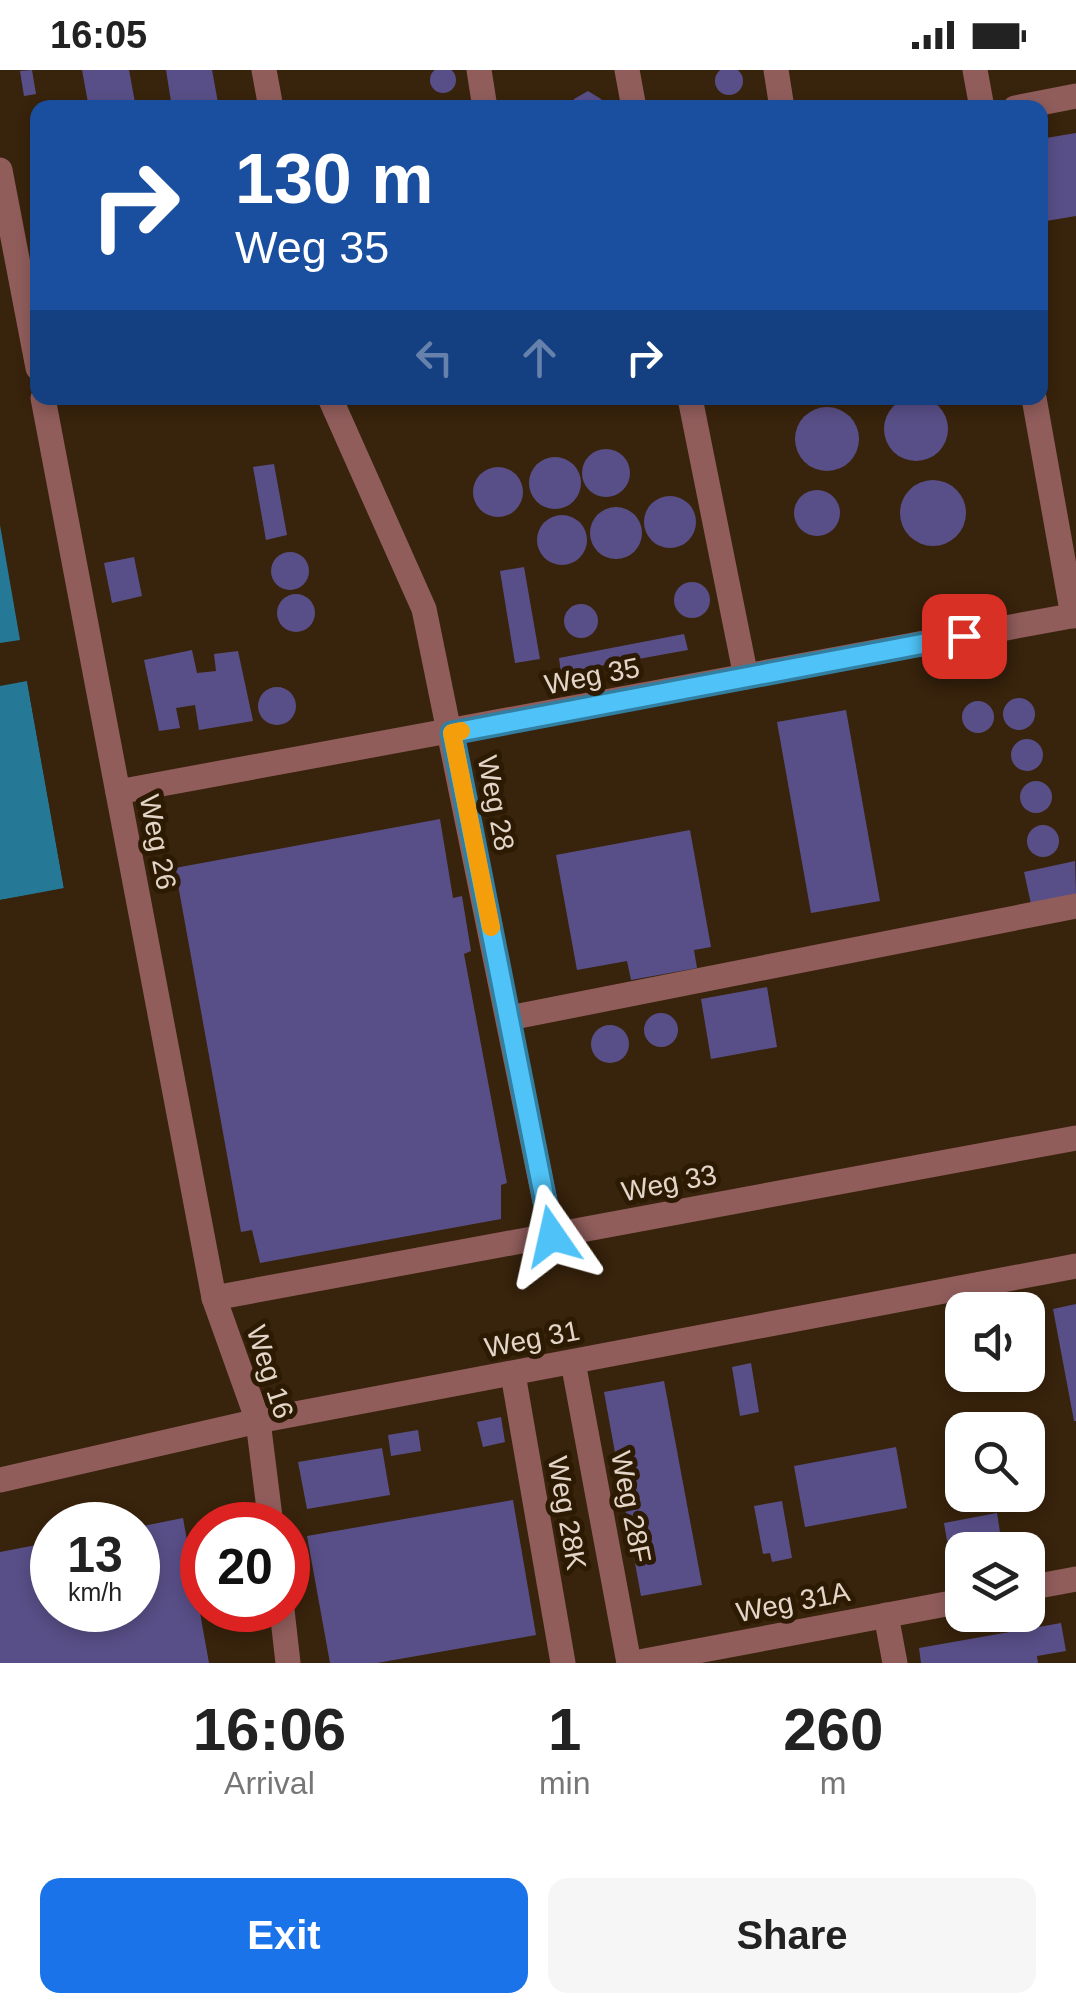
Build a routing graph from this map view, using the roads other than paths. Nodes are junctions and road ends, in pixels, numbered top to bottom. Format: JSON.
{"nodes":[{"id":1,"x":264,"y":70,"type":"edge"},
{"id":2,"x":478,"y":70,"type":"edge"},
{"id":3,"x":628,"y":70,"type":"edge"},
{"id":4,"x":776,"y":70,"type":"edge"},
{"id":5,"x":975,"y":70,"type":"edge"},
{"id":6,"x":1076,"y":96,"type":"edge"},
{"id":7,"x":269,"y":100,"type":"edge"},
{"id":8,"x":484,"y":100,"type":"edge"},
{"id":9,"x":633,"y":100,"type":"edge"},
{"id":10,"x":781,"y":100,"type":"edge"},
{"id":11,"x":981,"y":100,"type":"edge"},
{"id":12,"x":1048,"y":102,"type":"edge"},
{"id":13,"x":0,"y":170,"type":"edge"},
{"id":14,"x":30,"y":290,"type":"edge"},
{"id":15,"x":44,"y":405,"type":"edge"},
{"id":16,"x":333,"y":405,"type":"edge"},
{"id":17,"x":691,"y":405,"type":"edge"},
{"id":18,"x":1035,"y":405,"type":"edge"},
{"id":19,"x":1074,"y":616,"type":"edge"},
{"id":20,"x":746,"y":677,"type":"junction"},
{"id":21,"x":452,"y":733,"type":"junction"},
{"id":22,"x":118,"y":792,"type":"junction"},
{"id":23,"x":1076,"y":906,"type":"edge"},
{"id":24,"x":509,"y":1018,"type":"junction"},
{"id":25,"x":1076,"y":1138,"type":"edge"},
{"id":26,"x":552,"y":1236,"type":"junction"},
{"id":27,"x":1076,"y":1266,"type":"edge"},
{"id":28,"x":214,"y":1298,"type":"junction"},
{"id":29,"x":573,"y":1362,"type":"junction"},
{"id":30,"x":512,"y":1374,"type":"junction"},
{"id":31,"x":258,"y":1421,"type":"junction"},
{"id":32,"x":0,"y":1480,"type":"edge"},
{"id":33,"x":268,"y":1502,"type":"edge"},
{"id":34,"x":1076,"y":1579,"type":"edge"},
{"id":35,"x":1045,"y":1585,"type":"edge"},
{"id":36,"x":945,"y":1603,"type":"edge"},
{"id":37,"x":886,"y":1615,"type":"junction"},
{"id":38,"x":284,"y":1632,"type":"edge"},
{"id":39,"x":288,"y":1663,"type":"edge"},
{"id":40,"x":562,"y":1663,"type":"edge"},
{"id":41,"x":632,"y":1663,"type":"edge"},
{"id":42,"x":895,"y":1663,"type":"edge"}],
"edges":[{"from":1,"to":7,"type":"lane"},
{"from":2,"to":8,"type":"lane"},
{"from":3,"to":9,"type":"lane"},
{"from":4,"to":10,"type":"lane"},
{"from":5,"to":11,"type":"lane"},
{"from":6,"to":12,"type":"lane"},
{"from":13,"to":14,"type":"lane"},
{"from":15,"to":22,"type":"lane","name":"Weg 26"},
{"from":16,"to":21,"type":"lane","name":"Weg 28"},
{"from":17,"to":20,"type":"lane"},
{"from":18,"to":19,"type":"lane"},
{"from":19,"to":20,"type":"lane","name":"Weg 35"},
{"from":20,"to":21,"type":"lane","name":"Weg 35"},
{"from":21,"to":22,"type":"lane","name":"Weg 35"},
{"from":21,"to":24,"type":"lane","name":"Weg 28"},
{"from":22,"to":28,"type":"lane","name":"Weg 26"},
{"from":23,"to":24,"type":"lane"},
{"from":24,"to":26,"type":"lane","name":"Weg 28"},
{"from":25,"to":26,"type":"lane","name":"Weg 33"},
{"from":26,"to":28,"type":"lane","name":"Weg 33"},
{"from":27,"to":29,"type":"lane","name":"Weg 31"},
{"from":28,"to":31,"type":"lane","name":"Weg 16"},
{"from":29,"to":30,"type":"lane","name":"Weg 31"},
{"from":29,"to":41,"type":"lane","name":"Weg 28F"},
{"from":30,"to":31,"type":"lane","name":"Weg 31"},
{"from":30,"to":40,"type":"lane","name":"Weg 28K"},
{"from":31,"to":32,"type":"lane","name":"Weg 31"},
{"from":31,"to":33,"type":"lane","name":"Weg 16"},
{"from":34,"to":35,"type":"lane"},
{"from":36,"to":37,"type":"lane","name":"Weg 31A"},
{"from":37,"to":41,"type":"lane","name":"Weg 31A"},
{"from":37,"to":42,"type":"lane"},
{"from":38,"to":39,"type":"lane"}]}
